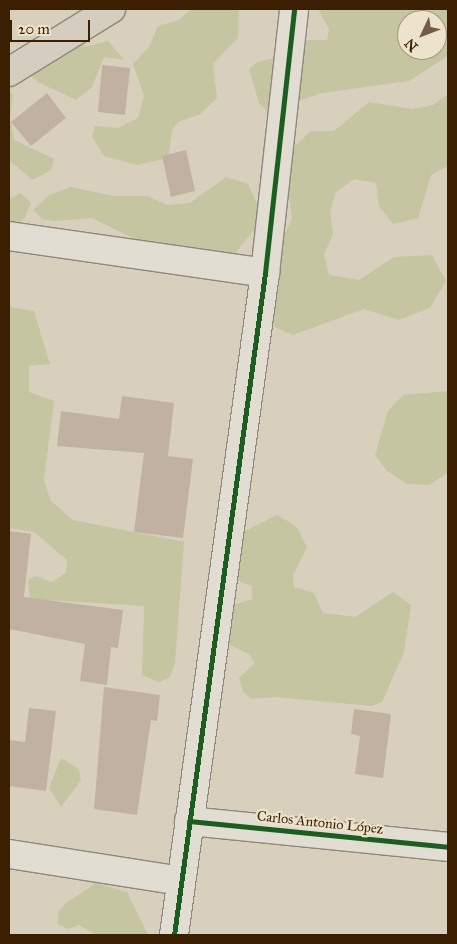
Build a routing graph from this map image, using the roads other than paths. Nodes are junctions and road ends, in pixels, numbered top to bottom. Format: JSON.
{"nodes":[{"id":1,"x":111,"y":9,"type":"edge"},
{"id":2,"x":294,"y":9,"type":"edge"},
{"id":3,"x":9,"y":72,"type":"edge"},
{"id":4,"x":9,"y":236,"type":"edge"},
{"id":5,"x":265,"y":273,"type":"junction"},
{"id":6,"x":189,"y":821,"type":"junction"},
{"id":7,"x":448,"y":847,"type":"edge"},
{"id":8,"x":9,"y":854,"type":"edge"},
{"id":9,"x":181,"y":881,"type":"junction"},
{"id":10,"x":174,"y":935,"type":"edge"}],
"edges":[{"from":1,"to":3,"type":"main road"},
{"from":2,"to":5,"type":"street"},
{"from":4,"to":5,"type":"street"},
{"from":5,"to":6,"type":"street"},
{"from":6,"to":7,"type":"street","name":"Carlos Antonio López"},
{"from":6,"to":9,"type":"street"},
{"from":8,"to":9,"type":"street"},
{"from":9,"to":10,"type":"street"}]}
